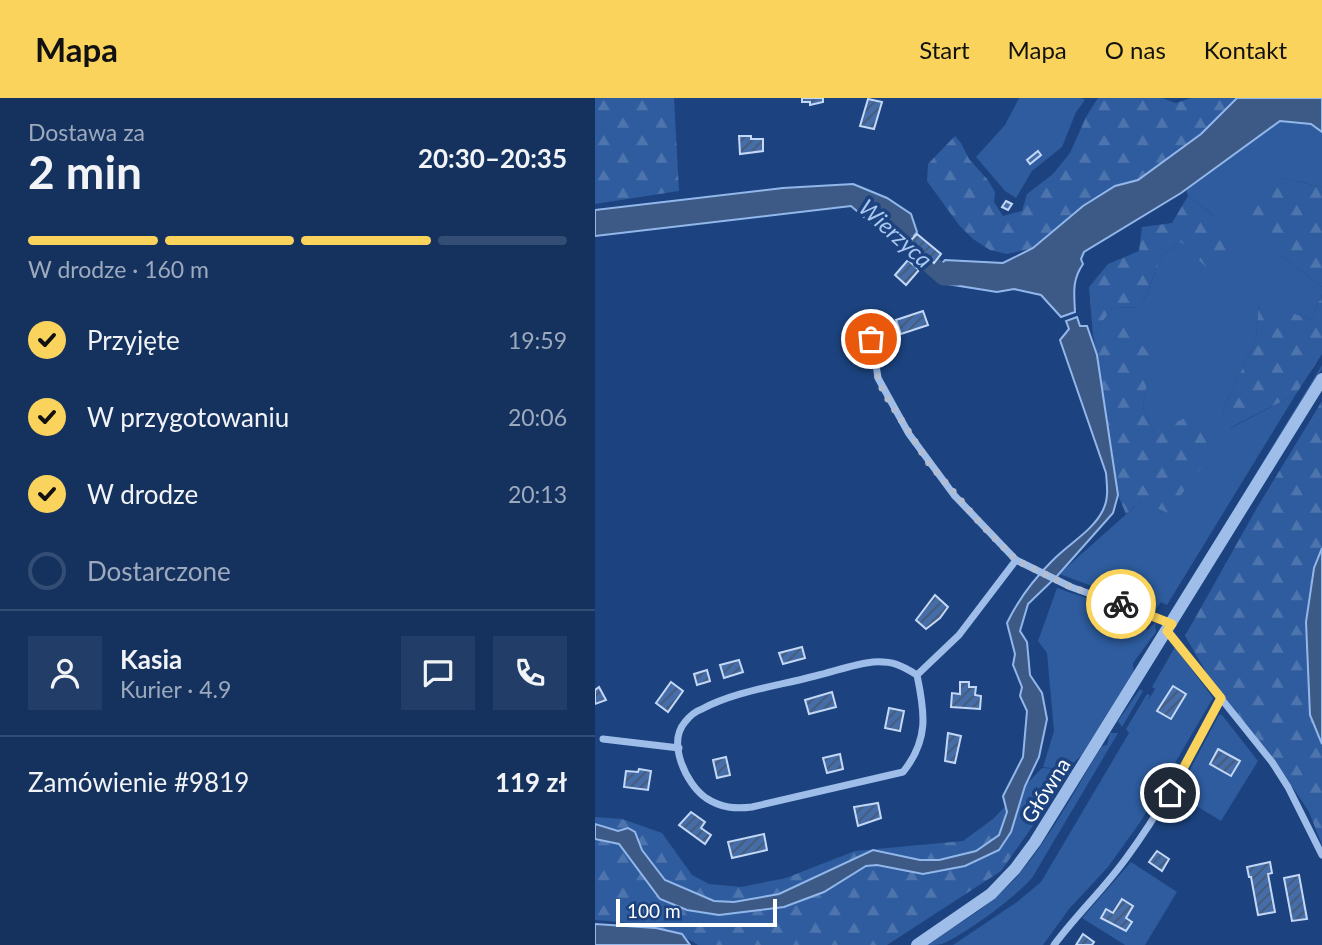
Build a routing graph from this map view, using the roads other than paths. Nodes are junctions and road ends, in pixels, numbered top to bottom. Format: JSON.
{"nodes":[{"id":1,"x":871,"y":339,"type":"dead end"},
{"id":2,"x":1322,"y":379,"type":"edge"},
{"id":3,"x":1016,"y":560,"type":"junction"},
{"id":4,"x":1170,"y":627,"type":"junction"},
{"id":5,"x":917,"y":676,"type":"junction"},
{"id":6,"x":1221,"y":698,"type":"junction"},
{"id":7,"x":603,"y":739,"type":"dead end"},
{"id":8,"x":678,"y":748,"type":"junction"},
{"id":9,"x":1322,"y":855,"type":"edge"},
{"id":10,"x":917,"y":945,"type":"edge"},
{"id":11,"x":1055,"y":945,"type":"edge"}],
"edges":[{"from":1,"to":3,"type":"street"},
{"from":2,"to":4,"type":"street","name":"Główna"},
{"from":3,"to":4,"type":"street"},
{"from":3,"to":5,"type":"street"},
{"from":4,"to":6,"type":"street"},
{"from":4,"to":10,"type":"street","name":"Główna"},
{"from":5,"to":8,"type":"street"},
{"from":5,"to":8,"type":"street"},
{"from":6,"to":9,"type":"street"},
{"from":6,"to":11,"type":"street"},
{"from":7,"to":8,"type":"street"}]}
